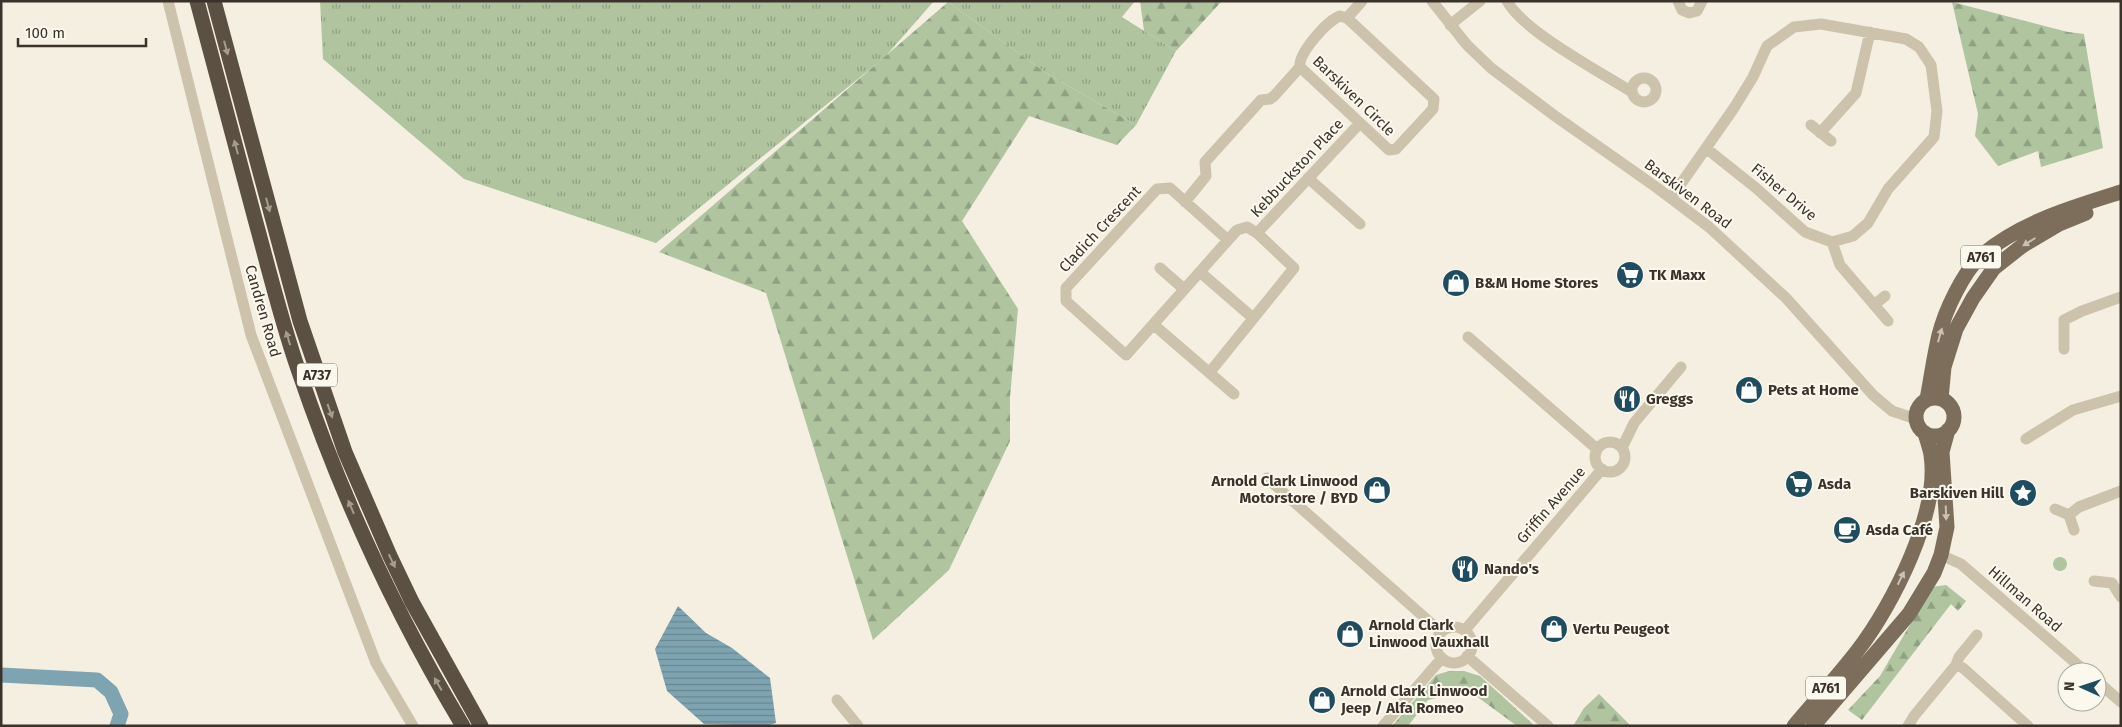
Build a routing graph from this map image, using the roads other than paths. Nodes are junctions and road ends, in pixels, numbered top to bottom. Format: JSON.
{"nodes":[{"id":1,"x":168,"y":1,"type":"edge"},
{"id":2,"x":197,"y":1,"type":"edge"},
{"id":3,"x":214,"y":1,"type":"edge"},
{"id":4,"x":1362,"y":1,"type":"edge"},
{"id":5,"x":1432,"y":1,"type":"edge"},
{"id":6,"x":1480,"y":1,"type":"edge"},
{"id":7,"x":1507,"y":1,"type":"edge"},
{"id":8,"x":1678,"y":1,"type":"edge"},
{"id":9,"x":1702,"y":1,"type":"edge"},
{"id":10,"x":1347,"y":18,"type":"junction"},
{"id":11,"x":1450,"y":25,"type":"junction"},
{"id":12,"x":1870,"y":32,"type":"junction"},
{"id":13,"x":1300,"y":66,"type":"junction"},
{"id":14,"x":1632,"y":92,"type":"dead end"},
{"id":15,"x":1360,"y":123,"type":"junction"},
{"id":16,"x":1831,"y":141,"type":"dead end"},
{"id":17,"x":1707,"y":150,"type":"junction"},
{"id":18,"x":1308,"y":178,"type":"junction"},
{"id":19,"x":2121,"y":192,"type":"edge"},
{"id":20,"x":1671,"y":198,"type":"junction"},
{"id":21,"x":2121,"y":201,"type":"edge"},
{"id":22,"x":1185,"y":202,"type":"junction"},
{"id":23,"x":1360,"y":224,"type":"dead end"},
{"id":24,"x":1257,"y":233,"type":"junction"},
{"id":25,"x":1228,"y":240,"type":"junction"},
{"id":26,"x":1832,"y":242,"type":"junction"},
{"id":27,"x":1160,"y":268,"type":"dead end"},
{"id":28,"x":1200,"y":272,"type":"junction"},
{"id":29,"x":1184,"y":289,"type":"junction"},
{"id":30,"x":1885,"y":296,"type":"dead end"},
{"id":31,"x":2121,"y":297,"type":"edge"},
{"id":32,"x":1874,"y":304,"type":"junction"},
{"id":33,"x":1253,"y":318,"type":"junction"},
{"id":34,"x":1888,"y":321,"type":"dead end"},
{"id":35,"x":1154,"y":325,"type":"junction"},
{"id":36,"x":1468,"y":337,"type":"dead end"},
{"id":37,"x":2064,"y":349,"type":"dead end"},
{"id":38,"x":1681,"y":367,"type":"dead end"},
{"id":39,"x":1210,"y":372,"type":"junction"},
{"id":40,"x":1234,"y":394,"type":"dead end"},
{"id":41,"x":2121,"y":396,"type":"edge"},
{"id":42,"x":1934,"y":399,"type":"junction"},
{"id":43,"x":1916,"y":418,"type":"junction"},
{"id":44,"x":1948,"y":430,"type":"junction"},
{"id":45,"x":1925,"y":433,"type":"junction"},
{"id":46,"x":2026,"y":439,"type":"dead end"},
{"id":47,"x":1622,"y":448,"type":"junction"},
{"id":48,"x":1598,"y":449,"type":"junction"},
{"id":49,"x":1602,"y":468,"type":"junction"},
{"id":50,"x":1267,"y":478,"type":"dead end"},
{"id":51,"x":2121,"y":491,"type":"edge"},
{"id":52,"x":2054,"y":509,"type":"dead end"},
{"id":53,"x":2069,"y":515,"type":"junction"},
{"id":54,"x":2074,"y":530,"type":"dead end"},
{"id":55,"x":1941,"y":555,"type":"junction"},
{"id":56,"x":2094,"y":581,"type":"dead end"},
{"id":57,"x":2121,"y":597,"type":"edge"},
{"id":58,"x":1465,"y":630,"type":"junction"},
{"id":59,"x":1441,"y":632,"type":"junction"},
{"id":60,"x":1977,"y":635,"type":"dead end"},
{"id":61,"x":1864,"y":655,"type":"junction"},
{"id":62,"x":1468,"y":656,"type":"junction"},
{"id":63,"x":1442,"y":658,"type":"junction"},
{"id":64,"x":2074,"y":662,"type":"edge"},
{"id":65,"x":1956,"y":665,"type":"junction"},
{"id":66,"x":2107,"y":690,"type":"edge"},
{"id":67,"x":837,"y":700,"type":"dead end"},
{"id":68,"x":2121,"y":702,"type":"edge"},
{"id":69,"x":2025,"y":725,"type":"edge"},
{"id":70,"x":413,"y":726,"type":"edge"},
{"id":71,"x":463,"y":726,"type":"edge"},
{"id":72,"x":481,"y":726,"type":"edge"},
{"id":73,"x":858,"y":726,"type":"edge"},
{"id":74,"x":1383,"y":726,"type":"edge"},
{"id":75,"x":1548,"y":726,"type":"edge"},
{"id":76,"x":1794,"y":726,"type":"edge"},
{"id":77,"x":1813,"y":726,"type":"edge"},
{"id":78,"x":1908,"y":726,"type":"edge"}],
"edges":[{"from":1,"to":70,"type":"street","name":"Candren Road"},
{"from":71,"to":2,"type":"highway","number":"A737","one_way":true},
{"from":3,"to":72,"type":"highway","number":"A737","one_way":true},
{"from":4,"to":10,"type":"street","name":"Barskiven Circle"},
{"from":5,"to":11,"type":"street","name":"Barskiven Road"},
{"from":6,"to":11,"type":"street"},
{"from":7,"to":14,"type":"street"},
{"from":8,"to":9,"type":"street"},
{"from":10,"to":13,"type":"street","name":"Barskiven Circle"},
{"from":10,"to":15,"type":"street","name":"Barskiven Circle"},
{"from":11,"to":20,"type":"street","name":"Barskiven Road"},
{"from":12,"to":16,"type":"street"},
{"from":12,"to":17,"type":"street"},
{"from":12,"to":26,"type":"street"},
{"from":13,"to":15,"type":"street","name":"Barskiven Circle"},
{"from":13,"to":22,"type":"street"},
{"from":15,"to":18,"type":"street","name":"Kebbuckston Place"},
{"from":17,"to":20,"type":"street"},
{"from":17,"to":26,"type":"street","name":"Fisher Drive"},
{"from":18,"to":23,"type":"street"},
{"from":18,"to":24,"type":"street","name":"Kebbuckston Place"},
{"from":42,"to":19,"type":"main road","number":"A761","one_way":true},
{"from":20,"to":43,"type":"street","name":"Barskiven Road"},
{"from":21,"to":42,"type":"main road","number":"A761","one_way":true},
{"from":22,"to":25,"type":"street","name":"Cladich Crescent"},
{"from":22,"to":35,"type":"street","name":"Cladich Crescent"},
{"from":24,"to":25,"type":"street"},
{"from":24,"to":33,"type":"street"},
{"from":25,"to":28,"type":"street"},
{"from":26,"to":32,"type":"street"},
{"from":27,"to":29,"type":"street"},
{"from":28,"to":29,"type":"street"},
{"from":28,"to":33,"type":"street"},
{"from":29,"to":35,"type":"street"},
{"from":30,"to":32,"type":"street"},
{"from":31,"to":37,"type":"street"},
{"from":32,"to":34,"type":"street"},
{"from":33,"to":39,"type":"street"},
{"from":35,"to":39,"type":"street"},
{"from":36,"to":48,"type":"street"},
{"from":38,"to":47,"type":"street"},
{"from":39,"to":40,"type":"street"},
{"from":41,"to":46,"type":"street"},
{"from":42,"to":43,"type":"main road","number":"A761"},
{"from":42,"to":44,"type":"main road","number":"A761"},
{"from":43,"to":45,"type":"main road","number":"A761"},
{"from":44,"to":45,"type":"main road"},
{"from":44,"to":55,"type":"main road","number":"A761","one_way":true},
{"from":61,"to":45,"type":"main road","number":"A761","one_way":true},
{"from":47,"to":48,"type":"street"},
{"from":47,"to":49,"type":"street"},
{"from":48,"to":49,"type":"street"},
{"from":49,"to":58,"type":"street","name":"Griffin Avenue"},
{"from":50,"to":59,"type":"street"},
{"from":51,"to":53,"type":"street"},
{"from":52,"to":53,"type":"street"},
{"from":53,"to":54,"type":"street"},
{"from":55,"to":61,"type":"main road","number":"A761"},
{"from":55,"to":64,"type":"street","name":"Hillman Road"},
{"from":56,"to":57,"type":"street"},
{"from":58,"to":59,"type":"street"},
{"from":58,"to":62,"type":"street"},
{"from":59,"to":63,"type":"street"},
{"from":60,"to":65,"type":"street"},
{"from":61,"to":76,"type":"main road","number":"A761"},
{"from":61,"to":77,"type":"main road","number":"A761"},
{"from":62,"to":63,"type":"street"},
{"from":62,"to":75,"type":"street"},
{"from":63,"to":74,"type":"street"},
{"from":65,"to":69,"type":"street"},
{"from":65,"to":78,"type":"street"},
{"from":66,"to":68,"type":"street"},
{"from":67,"to":73,"type":"street"}]}
